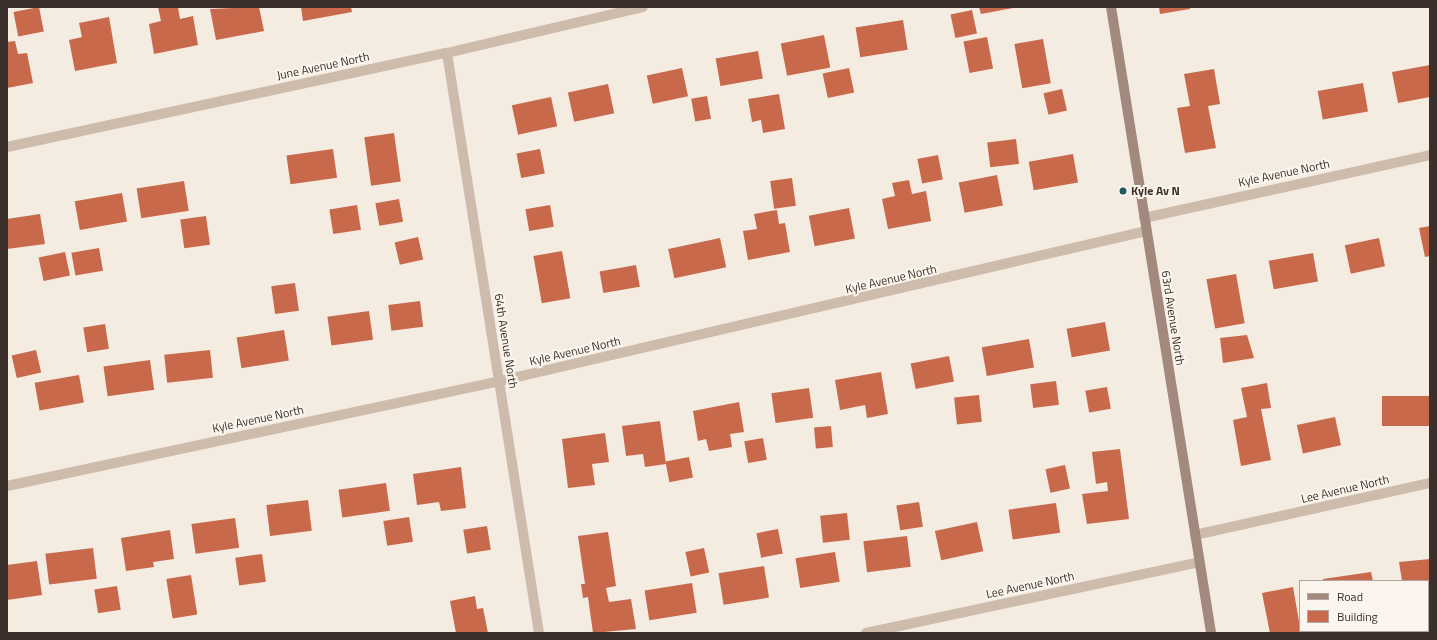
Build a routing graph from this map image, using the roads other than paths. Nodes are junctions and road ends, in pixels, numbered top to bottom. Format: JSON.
{"nodes":[{"id":1,"x":643,"y":7,"type":"edge"},
{"id":2,"x":1111,"y":7,"type":"edge"},
{"id":3,"x":447,"y":53,"type":"junction"},
{"id":4,"x":7,"y":146,"type":"edge"},
{"id":5,"x":1430,"y":154,"type":"edge"},
{"id":6,"x":1144,"y":218,"type":"junction"},
{"id":7,"x":1146,"y":231,"type":"junction"},
{"id":8,"x":500,"y":381,"type":"junction"},
{"id":9,"x":1430,"y":483,"type":"edge"},
{"id":10,"x":7,"y":486,"type":"edge"},
{"id":11,"x":1195,"y":535,"type":"junction"},
{"id":12,"x":1200,"y":562,"type":"junction"},
{"id":13,"x":539,"y":633,"type":"edge"},
{"id":14,"x":866,"y":633,"type":"edge"},
{"id":15,"x":1211,"y":633,"type":"edge"}],
"edges":[{"from":1,"to":3,"type":"street","name":"June Avenue North"},
{"from":2,"to":6,"type":"street","name":"63rd Avenue North"},
{"from":3,"to":4,"type":"street","name":"June Avenue North"},
{"from":3,"to":8,"type":"street","name":"64th Avenue North"},
{"from":5,"to":6,"type":"street","name":"Kyle Avenue North"},
{"from":6,"to":7,"type":"street","name":"63rd Avenue North"},
{"from":7,"to":8,"type":"street","name":"Kyle Avenue North"},
{"from":7,"to":11,"type":"street","name":"63rd Avenue North"},
{"from":8,"to":10,"type":"street","name":"Kyle Avenue North"},
{"from":8,"to":13,"type":"street","name":"64th Avenue North"},
{"from":9,"to":11,"type":"street","name":"Lee Avenue North"},
{"from":11,"to":12,"type":"street","name":"63rd Avenue North"},
{"from":12,"to":14,"type":"street","name":"Lee Avenue North"},
{"from":12,"to":15,"type":"street","name":"63rd Avenue North"}]}
